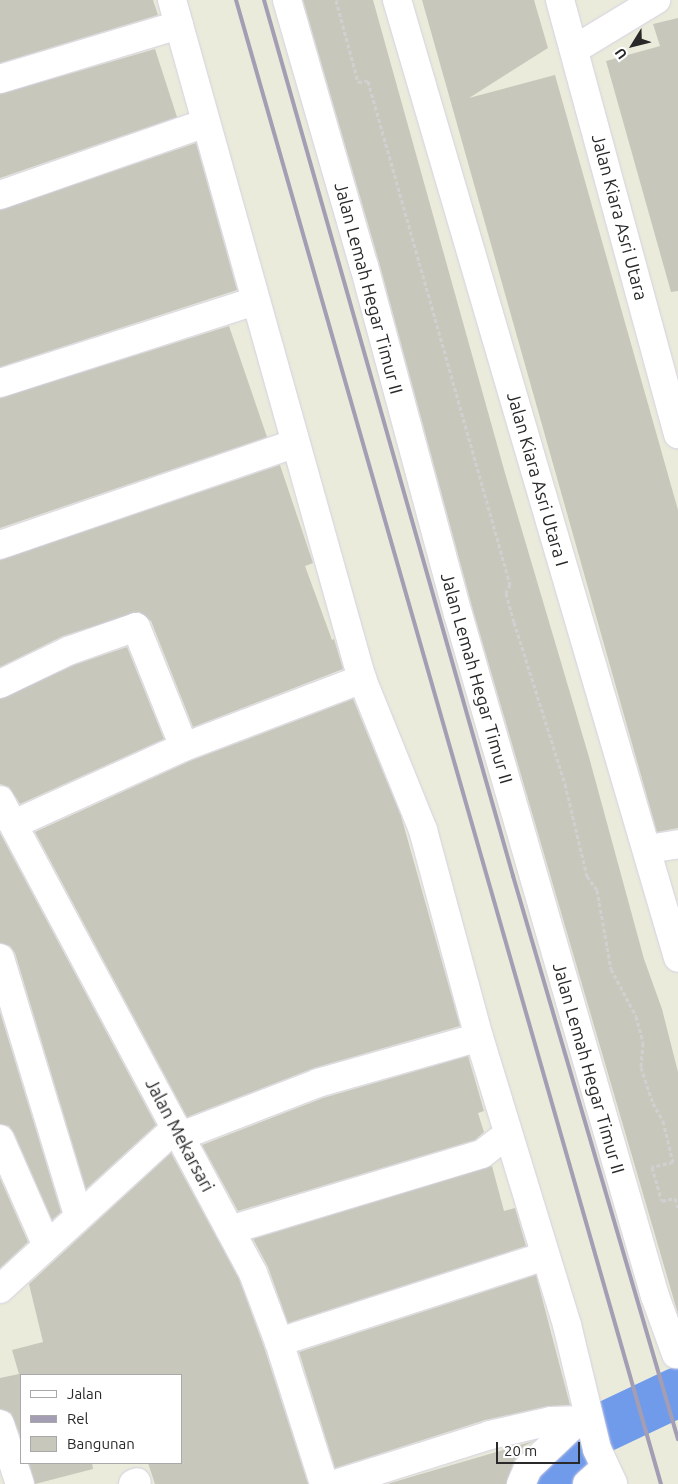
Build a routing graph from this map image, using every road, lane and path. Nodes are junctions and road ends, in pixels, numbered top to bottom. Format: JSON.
{"nodes":[{"id":1,"x":287,"y":0,"type":"edge"},
{"id":2,"x":336,"y":0,"type":"edge"},
{"id":3,"x":397,"y":0,"type":"edge"},
{"id":4,"x":560,"y":0,"type":"edge"},
{"id":5,"x":656,"y":0,"type":"edge"},
{"id":6,"x":166,"y":23,"type":"edge"},
{"id":7,"x":574,"y":49,"type":"junction"},
{"id":8,"x":0,"y":79,"type":"edge"},
{"id":9,"x":193,"y":127,"type":"junction"},
{"id":10,"x":0,"y":195,"type":"edge"},
{"id":11,"x":255,"y":301,"type":"junction"},
{"id":12,"x":0,"y":382,"type":"edge"},
{"id":13,"x":678,"y":434,"type":"edge"},
{"id":14,"x":294,"y":444,"type":"junction"},
{"id":15,"x":0,"y":545,"type":"edge"},
{"id":16,"x":362,"y":679,"type":"junction"},
{"id":17,"x":0,"y":684,"type":"edge"},
{"id":18,"x":184,"y":747,"type":"junction"},
{"id":19,"x":0,"y":800,"type":"edge"},
{"id":20,"x":14,"y":824,"type":"junction"},
{"id":21,"x":678,"y":844,"type":"edge"},
{"id":22,"x":648,"y":849,"type":"junction"},
{"id":23,"x":0,"y":958,"type":"edge"},
{"id":24,"x":678,"y":958,"type":"edge"},
{"id":25,"x":479,"y":1037,"type":"junction"},
{"id":26,"x":178,"y":1132,"type":"junction"},
{"id":27,"x":508,"y":1134,"type":"junction"},
{"id":28,"x":0,"y":1139,"type":"edge"},
{"id":29,"x":678,"y":1208,"type":"edge"},
{"id":30,"x":78,"y":1214,"type":"junction"},
{"id":31,"x":230,"y":1230,"type":"junction"},
{"id":32,"x":46,"y":1244,"type":"junction"},
{"id":33,"x":545,"y":1256,"type":"junction"},
{"id":34,"x":0,"y":1289,"type":"edge"},
{"id":35,"x":279,"y":1342,"type":"junction"},
{"id":36,"x":678,"y":1355,"type":"edge"},
{"id":37,"x":586,"y":1415,"type":"junction"},
{"id":38,"x":0,"y":1424,"type":"edge"},
{"id":39,"x":601,"y":1471,"type":"edge"},
{"id":40,"x":20,"y":1484,"type":"edge"},
{"id":41,"x":324,"y":1484,"type":"edge"},
{"id":42,"x":335,"y":1484,"type":"edge"},
{"id":43,"x":521,"y":1484,"type":"edge"}],
"edges":[{"from":1,"to":36,"type":"street","name":"Jalan Lemah Hegar Timur II"},
{"from":2,"to":29,"type":"path"},
{"from":3,"to":22,"type":"street","name":"Jalan Kiara Asri Utara I"},
{"from":4,"to":7,"type":"street","name":"Jalan Kiara Asri Utara"},
{"from":5,"to":7,"type":"street"},
{"from":6,"to":8,"type":"street"},
{"from":6,"to":9,"type":"street"},
{"from":7,"to":13,"type":"street","name":"Jalan Kiara Asri Utara"},
{"from":9,"to":10,"type":"street"},
{"from":9,"to":11,"type":"street"},
{"from":11,"to":12,"type":"street"},
{"from":11,"to":14,"type":"street"},
{"from":14,"to":15,"type":"street"},
{"from":14,"to":16,"type":"street"},
{"from":16,"to":18,"type":"street"},
{"from":16,"to":25,"type":"street"},
{"from":17,"to":18,"type":"street"},
{"from":18,"to":20,"type":"street"},
{"from":19,"to":20,"type":"street","name":"Jalan Mekarsari"},
{"from":20,"to":26,"type":"street","name":"Jalan Mekarsari"},
{"from":21,"to":22,"type":"street"},
{"from":22,"to":24,"type":"street","name":"Jalan Kiara Asri Utara I"},
{"from":23,"to":30,"type":"street"},
{"from":25,"to":26,"type":"street"},
{"from":25,"to":27,"type":"street"},
{"from":26,"to":30,"type":"street"},
{"from":26,"to":31,"type":"street","name":"Jalan Mekarsari"},
{"from":27,"to":31,"type":"street"},
{"from":27,"to":33,"type":"street"},
{"from":28,"to":32,"type":"street"},
{"from":30,"to":32,"type":"street"},
{"from":31,"to":35,"type":"street","name":"Jalan Mekarsari"},
{"from":32,"to":34,"type":"street"},
{"from":33,"to":35,"type":"street"},
{"from":33,"to":37,"type":"street"},
{"from":35,"to":41,"type":"street","name":"Jalan Mekarsari"},
{"from":37,"to":39,"type":"street"},
{"from":37,"to":42,"type":"street"},
{"from":37,"to":43,"type":"street"},
{"from":38,"to":40,"type":"street"}]}
